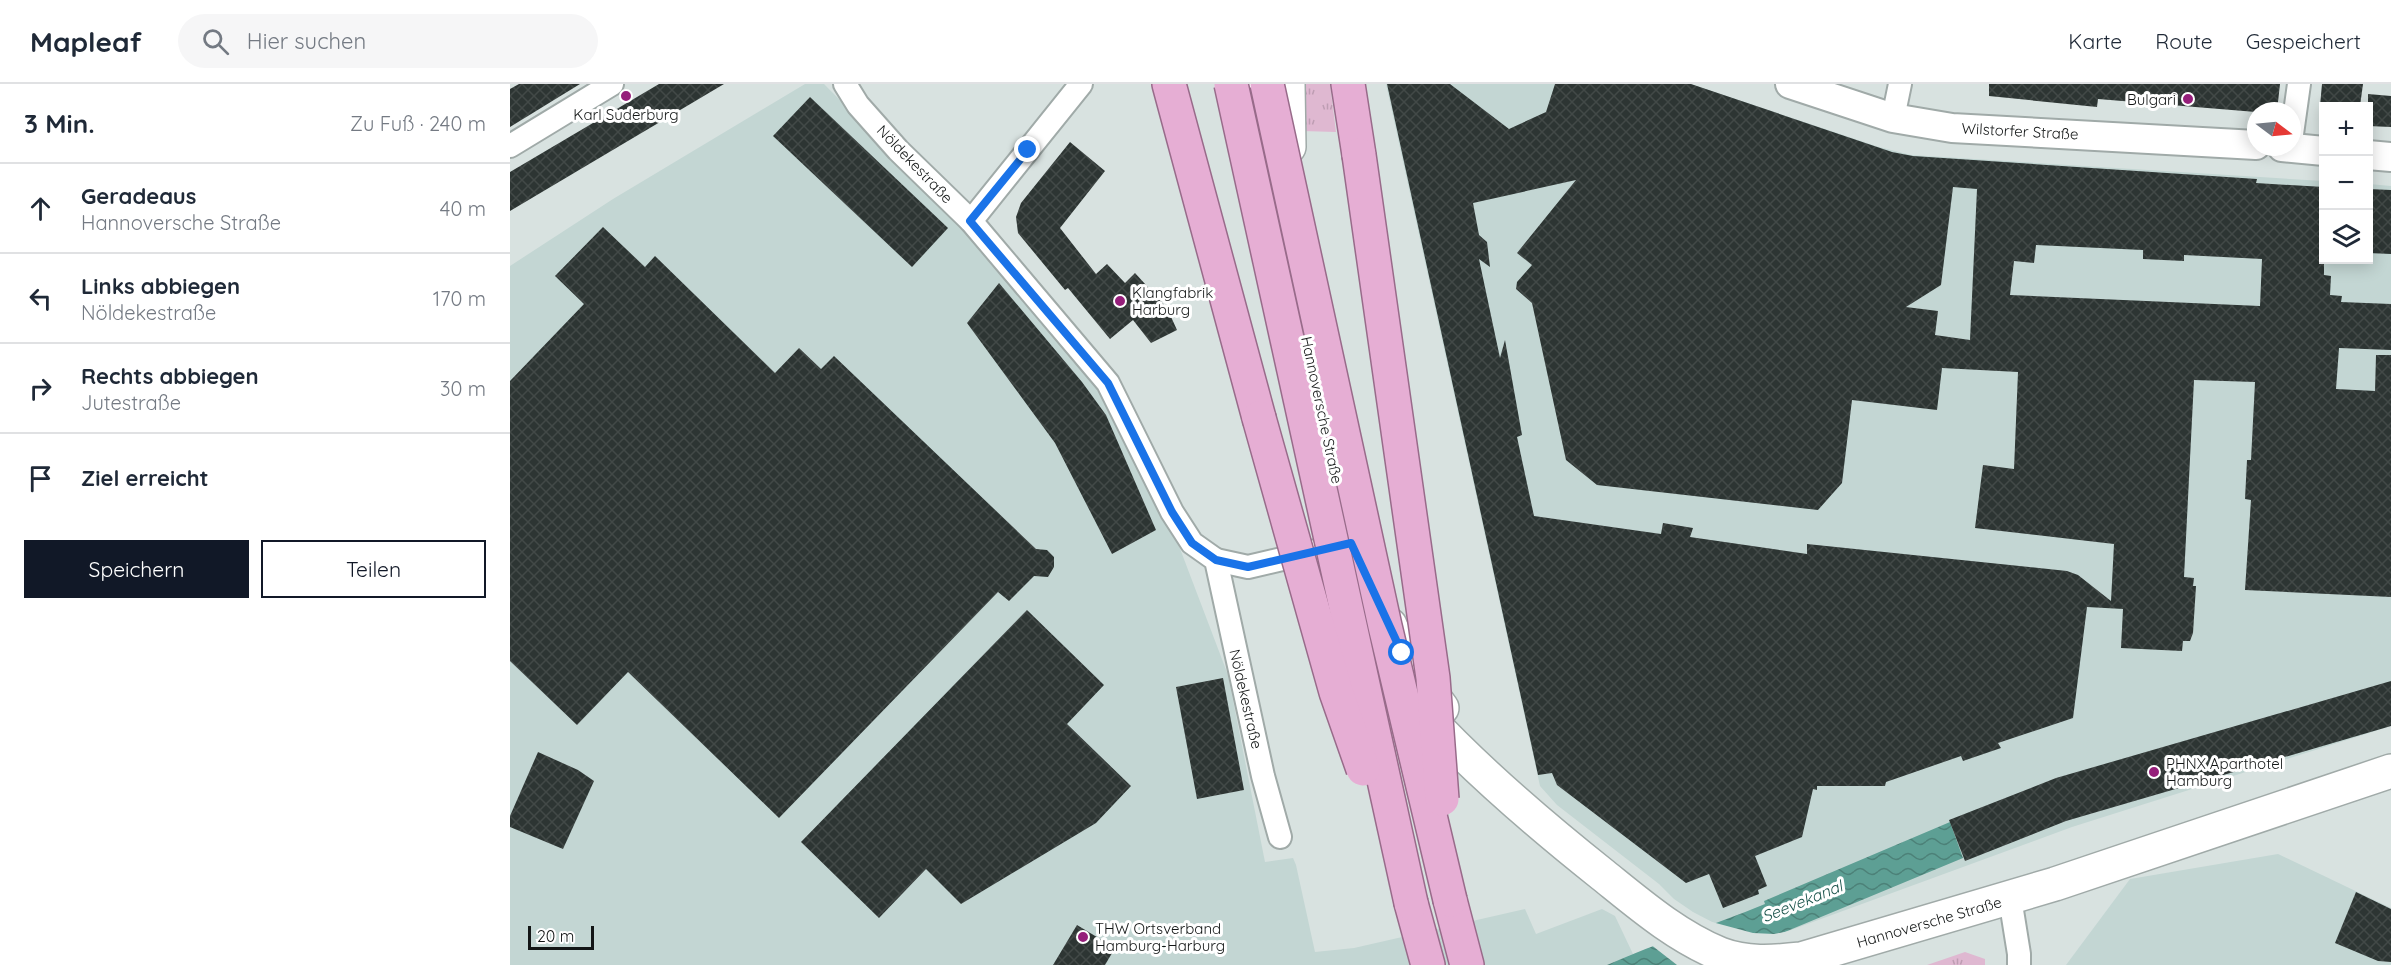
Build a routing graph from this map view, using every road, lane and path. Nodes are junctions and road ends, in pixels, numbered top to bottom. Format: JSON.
{"nodes":[{"id":1,"x":612,"y":84,"type":"edge"},
{"id":2,"x":846,"y":84,"type":"edge"},
{"id":3,"x":1081,"y":84,"type":"edge"},
{"id":4,"x":1169,"y":84,"type":"edge"},
{"id":5,"x":1231,"y":84,"type":"edge"},
{"id":6,"x":1251,"y":84,"type":"edge"},
{"id":7,"x":1268,"y":84,"type":"edge"},
{"id":8,"x":1287,"y":84,"type":"edge"},
{"id":9,"x":1348,"y":84,"type":"edge"},
{"id":10,"x":1790,"y":84,"type":"edge"},
{"id":11,"x":1900,"y":84,"type":"edge"},
{"id":12,"x":2299,"y":84,"type":"edge"},
{"id":13,"x":2296,"y":102,"type":"edge"},
{"id":14,"x":1893,"y":118,"type":"junction"},
{"id":15,"x":2247,"y":144,"type":"edge"},
{"id":16,"x":510,"y":146,"type":"edge"},
{"id":17,"x":2301,"y":148,"type":"edge"},
{"id":18,"x":2319,"y":150,"type":"edge"},
{"id":19,"x":2373,"y":155,"type":"edge"},
{"id":20,"x":2391,"y":157,"type":"edge"},
{"id":21,"x":970,"y":221,"type":"junction"},
{"id":22,"x":1293,"y":278,"type":"junction"},
{"id":23,"x":1351,"y":543,"type":"junction"},
{"id":24,"x":1216,"y":560,"type":"junction"},
{"id":25,"x":2391,"y":771,"type":"edge"},
{"id":26,"x":1280,"y":837,"type":"dead end"},
{"id":27,"x":2010,"y":898,"type":"junction"},
{"id":28,"x":1450,"y":900,"type":"junction"},
{"id":29,"x":1411,"y":903,"type":"junction"},
{"id":30,"x":1428,"y":965,"type":"edge"},
{"id":31,"x":1467,"y":965,"type":"edge"},
{"id":32,"x":2019,"y":965,"type":"edge"}],
"edges":[{"from":1,"to":16,"type":"street"},
{"from":2,"to":21,"type":"street","name":"Nöldekestraße"},
{"from":3,"to":21,"type":"street"},
{"from":4,"to":29,"type":"highway","bridge":true},
{"from":5,"to":29,"type":"highway","bridge":true},
{"from":6,"to":22,"type":"main road","name":"Hannoversche Straße"},
{"from":7,"to":28,"type":"highway","bridge":true},
{"from":8,"to":22,"type":"main road","name":"Hannoversche Straße"},
{"from":9,"to":28,"type":"highway","bridge":true},
{"from":10,"to":14,"type":"street","name":"Wilstorfer Straße"},
{"from":11,"to":14,"type":"street"},
{"from":12,"to":13,"type":"street"},
{"from":14,"to":15,"type":"street","name":"Wilstorfer Straße"},
{"from":17,"to":18,"type":"street"},
{"from":19,"to":20,"type":"street"},
{"from":21,"to":24,"type":"street","name":"Nöldekestraße"},
{"from":22,"to":23,"type":"main road","name":"Hannoversche Straße"},
{"from":23,"to":24,"type":"street","name":"Nöldekestraße"},
{"from":23,"to":27,"type":"main road","name":"Hannoversche Straße"},
{"from":24,"to":26,"type":"street","name":"Nöldekestraße"},
{"from":25,"to":27,"type":"main road","name":"Hannoversche Straße"},
{"from":27,"to":32,"type":"street"},
{"from":28,"to":31,"type":"highway"},
{"from":29,"to":30,"type":"highway"}]}
